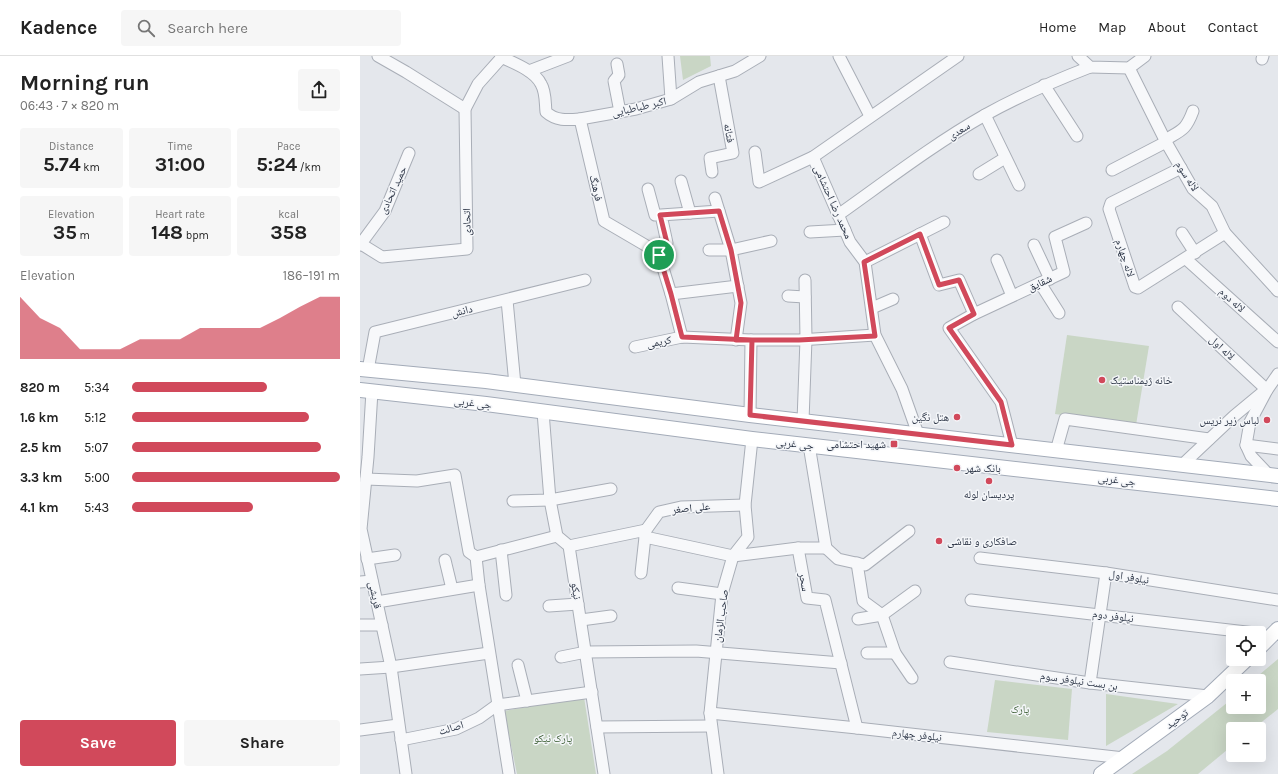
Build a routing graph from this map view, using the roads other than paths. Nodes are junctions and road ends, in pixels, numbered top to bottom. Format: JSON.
{"nodes":[{"id":1,"x":378,"y":56,"type":"edge"},
{"id":2,"x":568,"y":56,"type":"edge"},
{"id":3,"x":668,"y":56,"type":"edge"},
{"id":4,"x":760,"y":56,"type":"edge"},
{"id":5,"x":839,"y":56,"type":"edge"},
{"id":6,"x":958,"y":56,"type":"edge"},
{"id":7,"x":1078,"y":56,"type":"edge"},
{"id":8,"x":1145,"y":56,"type":"edge"},
{"id":9,"x":502,"y":57,"type":"edge"},
{"id":10,"x":617,"y":64,"type":"dead end"},
{"id":11,"x":1090,"y":67,"type":"junction"},
{"id":12,"x":1129,"y":68,"type":"junction"},
{"id":13,"x":529,"y":71,"type":"junction"},
{"id":14,"x":719,"y":76,"type":"junction"},
{"id":15,"x":1044,"y":85,"type":"junction"},
{"id":16,"x":671,"y":100,"type":"junction"},
{"id":17,"x":465,"y":109,"type":"junction"},
{"id":18,"x":1193,"y":111,"type":"dead end"},
{"id":19,"x":620,"y":112,"type":"junction"},
{"id":20,"x":985,"y":115,"type":"junction"},
{"id":21,"x":870,"y":116,"type":"junction"},
{"id":22,"x":580,"y":119,"type":"junction"},
{"id":23,"x":1077,"y":136,"type":"dead end"},
{"id":24,"x":1166,"y":141,"type":"junction"},
{"id":25,"x":409,"y":152,"type":"dead end"},
{"id":26,"x":755,"y":152,"type":"dead end"},
{"id":27,"x":813,"y":157,"type":"junction"},
{"id":28,"x":1005,"y":158,"type":"junction"},
{"id":29,"x":1181,"y":168,"type":"junction"},
{"id":30,"x":1112,"y":170,"type":"dead end"},
{"id":31,"x":712,"y":172,"type":"dead end"},
{"id":32,"x":979,"y":174,"type":"dead end"},
{"id":33,"x":681,"y":181,"type":"dead end"},
{"id":34,"x":1019,"y":185,"type":"dead end"},
{"id":35,"x":648,"y":189,"type":"dead end"},
{"id":36,"x":715,"y":198,"type":"dead end"},
{"id":37,"x":719,"y":211,"type":"junction"},
{"id":38,"x":690,"y":212,"type":"junction"},
{"id":39,"x":654,"y":215,"type":"junction"},
{"id":40,"x":838,"y":215,"type":"junction"},
{"id":41,"x":944,"y":222,"type":"dead end"},
{"id":42,"x":1086,"y":223,"type":"dead end"},
{"id":43,"x":845,"y":230,"type":"junction"},
{"id":44,"x":810,"y":232,"type":"dead end"},
{"id":45,"x":1182,"y":233,"type":"dead end"},
{"id":46,"x":920,"y":234,"type":"junction"},
{"id":47,"x":1225,"y":234,"type":"junction"},
{"id":48,"x":770,"y":241,"type":"dead end"},
{"id":49,"x":360,"y":245,"type":"edge"},
{"id":50,"x":1034,"y":245,"type":"dead end"},
{"id":51,"x":709,"y":250,"type":"dead end"},
{"id":52,"x":731,"y":250,"type":"junction"},
{"id":53,"x":659,"y":255,"type":"junction"},
{"id":54,"x":1191,"y":256,"type":"junction"},
{"id":55,"x":997,"y":260,"type":"dead end"},
{"id":56,"x":864,"y":262,"type":"junction"},
{"id":57,"x":585,"y":280,"type":"dead end"},
{"id":58,"x":805,"y":280,"type":"dead end"},
{"id":59,"x":1045,"y":281,"type":"junction"},
{"id":60,"x":738,"y":286,"type":"junction"},
{"id":61,"x":1278,"y":291,"type":"edge"},
{"id":62,"x":671,"y":294,"type":"junction"},
{"id":63,"x":788,"y":296,"type":"dead end"},
{"id":64,"x":1012,"y":296,"type":"junction"},
{"id":65,"x":805,"y":297,"type":"junction"},
{"id":66,"x":893,"y":299,"type":"dead end"},
{"id":67,"x":507,"y":300,"type":"junction"},
{"id":68,"x":1178,"y":307,"type":"dead end"},
{"id":69,"x":872,"y":308,"type":"junction"},
{"id":70,"x":1059,"y":313,"type":"dead end"},
{"id":71,"x":974,"y":314,"type":"junction"},
{"id":72,"x":875,"y":336,"type":"junction"},
{"id":73,"x":682,"y":337,"type":"junction"},
{"id":74,"x":806,"y":339,"type":"junction"},
{"id":75,"x":736,"y":340,"type":"junction"},
{"id":76,"x":752,"y":340,"type":"junction"},
{"id":77,"x":1278,"y":342,"type":"edge"},
{"id":78,"x":635,"y":346,"type":"dead end"},
{"id":79,"x":364,"y":370,"type":"edge"},
{"id":80,"x":1278,"y":374,"type":"edge"},
{"id":81,"x":515,"y":385,"type":"junction"},
{"id":82,"x":1267,"y":390,"type":"junction"},
{"id":83,"x":366,"y":391,"type":"edge"},
{"id":84,"x":543,"y":412,"type":"junction"},
{"id":85,"x":750,"y":415,"type":"junction"},
{"id":86,"x":803,"y":421,"type":"junction"},
{"id":87,"x":918,"y":434,"type":"junction"},
{"id":88,"x":752,"y":439,"type":"junction"},
{"id":89,"x":1209,"y":440,"type":"junction"},
{"id":90,"x":809,"y":445,"type":"junction"},
{"id":91,"x":1012,"y":445,"type":"junction"},
{"id":92,"x":1246,"y":445,"type":"junction"},
{"id":93,"x":1278,"y":449,"type":"edge"},
{"id":94,"x":1056,"y":450,"type":"junction"},
{"id":95,"x":364,"y":457,"type":"edge"},
{"id":96,"x":1182,"y":465,"type":"junction"},
{"id":97,"x":1273,"y":475,"type":"edge"},
{"id":98,"x":366,"y":479,"type":"junction"},
{"id":99,"x":611,"y":488,"type":"dead end"},
{"id":100,"x":1278,"y":499,"type":"edge"},
{"id":101,"x":513,"y":500,"type":"dead end"},
{"id":102,"x":550,"y":500,"type":"junction"},
{"id":103,"x":745,"y":505,"type":"junction"},
{"id":104,"x":361,"y":518,"type":"edge"},
{"id":105,"x":909,"y":531,"type":"dead end"},
{"id":106,"x":646,"y":533,"type":"junction"},
{"id":107,"x":558,"y":536,"type":"junction"},
{"id":108,"x":569,"y":546,"type":"junction"},
{"id":109,"x":798,"y":548,"type":"junction"},
{"id":110,"x":826,"y":548,"type":"junction"},
{"id":111,"x":501,"y":550,"type":"junction"},
{"id":112,"x":395,"y":555,"type":"dead end"},
{"id":113,"x":733,"y":556,"type":"junction"},
{"id":114,"x":476,"y":557,"type":"junction"},
{"id":115,"x":980,"y":558,"type":"dead end"},
{"id":116,"x":367,"y":559,"type":"junction"},
{"id":117,"x":445,"y":560,"type":"dead end"},
{"id":118,"x":857,"y":563,"type":"junction"},
{"id":119,"x":641,"y":573,"type":"dead end"},
{"id":120,"x":1106,"y":573,"type":"junction"},
{"id":121,"x":360,"y":582,"type":"edge"},
{"id":122,"x":372,"y":582,"type":"junction"},
{"id":123,"x":479,"y":585,"type":"junction"},
{"id":124,"x":678,"y":588,"type":"dead end"},
{"id":125,"x":452,"y":589,"type":"junction"},
{"id":126,"x":915,"y":591,"type":"dead end"},
{"id":127,"x":722,"y":594,"type":"junction"},
{"id":128,"x":506,"y":595,"type":"dead end"},
{"id":129,"x":971,"y":600,"type":"dead end"},
{"id":130,"x":1278,"y":600,"type":"edge"},
{"id":131,"x":377,"y":602,"type":"junction"},
{"id":132,"x":578,"y":604,"type":"junction"},
{"id":133,"x":549,"y":606,"type":"dead end"},
{"id":134,"x":882,"y":615,"type":"junction"},
{"id":135,"x":1099,"y":615,"type":"junction"},
{"id":136,"x":611,"y":616,"type":"dead end"},
{"id":137,"x":858,"y":619,"type":"dead end"},
{"id":138,"x":581,"y":620,"type":"junction"},
{"id":139,"x":360,"y":625,"type":"edge"},
{"id":140,"x":382,"y":625,"type":"junction"},
{"id":141,"x":1226,"y":630,"type":"edge"},
{"id":142,"x":586,"y":652,"type":"junction"},
{"id":143,"x":716,"y":652,"type":"junction"},
{"id":144,"x":489,"y":653,"type":"junction"},
{"id":145,"x":867,"y":653,"type":"dead end"},
{"id":146,"x":895,"y":653,"type":"junction"},
{"id":147,"x":561,"y":657,"type":"dead end"},
{"id":148,"x":950,"y":662,"type":"dead end"},
{"id":149,"x":841,"y":663,"type":"junction"},
{"id":150,"x":518,"y":665,"type":"dead end"},
{"id":151,"x":1240,"y":666,"type":"edge"},
{"id":152,"x":391,"y":667,"type":"junction"},
{"id":153,"x":360,"y":669,"type":"edge"},
{"id":154,"x":912,"y":678,"type":"dead end"},
{"id":155,"x":1090,"y":683,"type":"junction"},
{"id":156,"x":592,"y":692,"type":"junction"},
{"id":157,"x":1208,"y":696,"type":"junction"},
{"id":158,"x":526,"y":701,"type":"junction"},
{"id":159,"x":497,"y":705,"type":"junction"},
{"id":160,"x":710,"y":713,"type":"junction"},
{"id":161,"x":398,"y":724,"type":"junction"},
{"id":162,"x":711,"y":726,"type":"junction"},
{"id":163,"x":597,"y":727,"type":"junction"},
{"id":164,"x":857,"y":728,"type":"junction"},
{"id":165,"x":360,"y":730,"type":"edge"},
{"id":166,"x":400,"y":740,"type":"junction"},
{"id":167,"x":1124,"y":758,"type":"junction"},
{"id":168,"x":406,"y":774,"type":"edge"},
{"id":169,"x":509,"y":774,"type":"edge"},
{"id":170,"x":604,"y":774,"type":"edge"},
{"id":171,"x":718,"y":774,"type":"edge"},
{"id":172,"x":1101,"y":774,"type":"edge"}],
"edges":[{"from":1,"to":17,"type":"street"},
{"from":2,"to":13,"type":"street"},
{"from":3,"to":16,"type":"street"},
{"from":4,"to":14,"type":"street","name":"اکبر طباطبایی"},
{"from":5,"to":21,"type":"street"},
{"from":6,"to":21,"type":"street","name":"محمد رضا احتشامی"},
{"from":7,"to":11,"type":"street"},
{"from":8,"to":12,"type":"street"},
{"from":9,"to":13,"type":"street"},
{"from":9,"to":17,"type":"street"},
{"from":10,"to":19,"type":"street"},
{"from":11,"to":12,"type":"street"},
{"from":11,"to":15,"type":"street","name":"سعدی"},
{"from":12,"to":24,"type":"street","name":"لاله سوم"},
{"from":13,"to":22,"type":"street"},
{"from":14,"to":16,"type":"street","name":"اکبر طباطبایی"},
{"from":14,"to":31,"type":"street","name":"فتانه"},
{"from":15,"to":20,"type":"street","name":"سعدی"},
{"from":15,"to":23,"type":"street"},
{"from":16,"to":19,"type":"street","name":"اکبر طباطبایی"},
{"from":17,"to":49,"type":"street","name":"اتحادی"},
{"from":18,"to":24,"type":"street"},
{"from":19,"to":22,"type":"street","name":"اکبر طباطبایی"},
{"from":20,"to":28,"type":"street"},
{"from":20,"to":40,"type":"street","name":"سعدی"},
{"from":21,"to":27,"type":"street","name":"محمد رضا احتشامی"},
{"from":22,"to":53,"type":"street","name":"فرهنگ"},
{"from":24,"to":29,"type":"street","name":"لاله سوم"},
{"from":24,"to":30,"type":"street"},
{"from":25,"to":49,"type":"street","name":"حمید اتحادی"},
{"from":26,"to":27,"type":"street"},
{"from":27,"to":40,"type":"street","name":"محمد رضا احتشامی"},
{"from":28,"to":32,"type":"street"},
{"from":28,"to":34,"type":"street"},
{"from":29,"to":47,"type":"street","name":"لاله سوم"},
{"from":29,"to":54,"type":"street","name":"لاله چهارم"},
{"from":33,"to":38,"type":"street"},
{"from":35,"to":39,"type":"street"},
{"from":36,"to":37,"type":"street"},
{"from":37,"to":38,"type":"street"},
{"from":37,"to":52,"type":"street"},
{"from":38,"to":39,"type":"street"},
{"from":39,"to":53,"type":"street"},
{"from":40,"to":43,"type":"street","name":"محمد رضا احتشامی"},
{"from":41,"to":46,"type":"street"},
{"from":42,"to":59,"type":"street","name":"شقایق"},
{"from":43,"to":44,"type":"street"},
{"from":43,"to":56,"type":"street","name":"محمد رضا احتشامی"},
{"from":45,"to":54,"type":"street","name":"لاله دوم"},
{"from":46,"to":56,"type":"street"},
{"from":46,"to":71,"type":"street"},
{"from":47,"to":54,"type":"street","name":"لاله چهارم"},
{"from":47,"to":61,"type":"street","name":"لاله سوم"},
{"from":48,"to":52,"type":"street"},
{"from":50,"to":59,"type":"street"},
{"from":51,"to":52,"type":"street"},
{"from":52,"to":60,"type":"street"},
{"from":53,"to":62,"type":"street"},
{"from":54,"to":77,"type":"street","name":"لاله دوم"},
{"from":55,"to":64,"type":"street"},
{"from":56,"to":69,"type":"street","name":"محمد رضا احتشامی"},
{"from":57,"to":67,"type":"street","name":"دانش"},
{"from":58,"to":65,"type":"street"},
{"from":59,"to":64,"type":"street","name":"شقایق"},
{"from":59,"to":70,"type":"street"},
{"from":60,"to":62,"type":"street"},
{"from":60,"to":75,"type":"street"},
{"from":62,"to":73,"type":"street"},
{"from":63,"to":65,"type":"street"},
{"from":64,"to":71,"type":"street","name":"شقایق"},
{"from":65,"to":74,"type":"street"},
{"from":66,"to":69,"type":"street"},
{"from":67,"to":79,"type":"street","name":"دانش"},
{"from":67,"to":81,"type":"street"},
{"from":68,"to":82,"type":"street","name":"لاله اول"},
{"from":69,"to":72,"type":"street","name":"محمد رضا احتشامی"},
{"from":71,"to":91,"type":"street","name":"شقایق"},
{"from":72,"to":74,"type":"street","name":"کریمی"},
{"from":72,"to":87,"type":"street","name":"محمد رضا احتشامی"},
{"from":73,"to":75,"type":"street","name":"کریمی"},
{"from":73,"to":78,"type":"street","name":"کریمی"},
{"from":74,"to":76,"type":"street","name":"کریمی"},
{"from":74,"to":86,"type":"street"},
{"from":75,"to":76,"type":"street","name":"کریمی"},
{"from":76,"to":85,"type":"street"},
{"from":79,"to":81,"type":"main road","name":"جی غربی"},
{"from":80,"to":82,"type":"street"},
{"from":81,"to":85,"type":"main road","name":"جی غربی"},
{"from":82,"to":89,"type":"street"},
{"from":82,"to":92,"type":"street"},
{"from":83,"to":84,"type":"main road","name":"جی غربی"},
{"from":83,"to":95,"type":"street","name":"قریشی"},
{"from":84,"to":88,"type":"main road","name":"جی غربی"},
{"from":84,"to":102,"type":"street"},
{"from":85,"to":86,"type":"main road","name":"جی غربی"},
{"from":86,"to":87,"type":"main road","name":"جی غربی"},
{"from":87,"to":91,"type":"main road","name":"جی غربی"},
{"from":88,"to":90,"type":"main road","name":"جی غربی"},
{"from":88,"to":103,"type":"street","name":"صاحب الزمان"},
{"from":89,"to":94,"type":"street"},
{"from":89,"to":96,"type":"street"},
{"from":90,"to":100,"type":"main road","name":"جی غربی"},
{"from":90,"to":110,"type":"street"},
{"from":91,"to":94,"type":"main road","name":"جی غربی"},
{"from":92,"to":93,"type":"street"},
{"from":92,"to":97,"type":"street"},
{"from":94,"to":96,"type":"main road","name":"جی غربی"},
{"from":95,"to":98,"type":"street","name":"قریشی"},
{"from":96,"to":97,"type":"main road","name":"جی غربی"},
{"from":98,"to":104,"type":"street","name":"قریشی"},
{"from":98,"to":114,"type":"street"},
{"from":99,"to":102,"type":"street"},
{"from":101,"to":102,"type":"street"},
{"from":102,"to":107,"type":"street"},
{"from":103,"to":106,"type":"street","name":"علی اصغر"},
{"from":103,"to":113,"type":"street","name":"صاحب الزمان"},
{"from":104,"to":116,"type":"street","name":"قریشی"},
{"from":105,"to":118,"type":"street"},
{"from":106,"to":108,"type":"street"},
{"from":106,"to":113,"type":"street"},
{"from":106,"to":119,"type":"street"},
{"from":107,"to":108,"type":"street"},
{"from":107,"to":111,"type":"street"},
{"from":108,"to":132,"type":"street","name":"نیکو"},
{"from":109,"to":110,"type":"street"},
{"from":109,"to":113,"type":"street"},
{"from":109,"to":149,"type":"street","name":"سحر"},
{"from":110,"to":118,"type":"street"},
{"from":111,"to":114,"type":"street"},
{"from":111,"to":128,"type":"street"},
{"from":112,"to":116,"type":"street"},
{"from":113,"to":127,"type":"street","name":"صاحب الزمان"},
{"from":114,"to":123,"type":"street"},
{"from":115,"to":120,"type":"street","name":"نیلوفر اول"},
{"from":116,"to":122,"type":"street","name":"قریشی"},
{"from":117,"to":125,"type":"street"},
{"from":118,"to":134,"type":"street"},
{"from":120,"to":130,"type":"street","name":"نیلوفر اول"},
{"from":120,"to":135,"type":"street"},
{"from":121,"to":122,"type":"street"},
{"from":122,"to":131,"type":"street","name":"قریشی"},
{"from":123,"to":125,"type":"street"},
{"from":123,"to":144,"type":"street"},
{"from":124,"to":127,"type":"street"},
{"from":125,"to":131,"type":"street"},
{"from":126,"to":134,"type":"street"},
{"from":127,"to":143,"type":"street","name":"صاحب الزمان"},
{"from":129,"to":135,"type":"street","name":"نیلوفر دوم"},
{"from":131,"to":140,"type":"street","name":"قریشی"},
{"from":132,"to":133,"type":"street"},
{"from":132,"to":138,"type":"street","name":"نیکو"},
{"from":134,"to":137,"type":"street"},
{"from":134,"to":146,"type":"street"},
{"from":135,"to":141,"type":"street","name":"نیلوفر دوم"},
{"from":135,"to":155,"type":"street"},
{"from":136,"to":138,"type":"street"},
{"from":138,"to":142,"type":"street","name":"نیکو"},
{"from":139,"to":140,"type":"street"},
{"from":140,"to":152,"type":"street","name":"قریشی"},
{"from":142,"to":143,"type":"street"},
{"from":142,"to":147,"type":"street"},
{"from":142,"to":156,"type":"street","name":"نیکو"},
{"from":143,"to":149,"type":"street"},
{"from":143,"to":160,"type":"street","name":"صاحب الزمان"},
{"from":144,"to":152,"type":"street"},
{"from":144,"to":159,"type":"street"},
{"from":145,"to":146,"type":"street"},
{"from":146,"to":154,"type":"street"},
{"from":148,"to":155,"type":"street","name":"بن بست نیلوفر سوم"},
{"from":149,"to":164,"type":"street","name":"سحر"},
{"from":150,"to":158,"type":"street"},
{"from":151,"to":157,"type":"main road","name":"توحید"},
{"from":152,"to":153,"type":"street"},
{"from":152,"to":161,"type":"street","name":"قریشی"},
{"from":155,"to":157,"type":"street","name":"بن بست نیلوفر سوم"},
{"from":156,"to":158,"type":"street"},
{"from":156,"to":163,"type":"street","name":"نیکو"},
{"from":157,"to":167,"type":"main road","name":"توحید"},
{"from":158,"to":159,"type":"street"},
{"from":159,"to":166,"type":"street","name":"اصالت"},
{"from":159,"to":169,"type":"street"},
{"from":160,"to":162,"type":"street","name":"صاحب الزمان"},
{"from":160,"to":164,"type":"street","name":"نیلوفر چهارم"},
{"from":161,"to":165,"type":"street"},
{"from":161,"to":166,"type":"street","name":"قریشی"},
{"from":162,"to":163,"type":"street"},
{"from":162,"to":171,"type":"street","name":"صاحب الزمان"},
{"from":163,"to":170,"type":"street","name":"نیکو"},
{"from":164,"to":167,"type":"street","name":"نیلوفر چهارم"},
{"from":166,"to":168,"type":"street","name":"قریشی"},
{"from":167,"to":172,"type":"main road","name":"توحید"}]}
